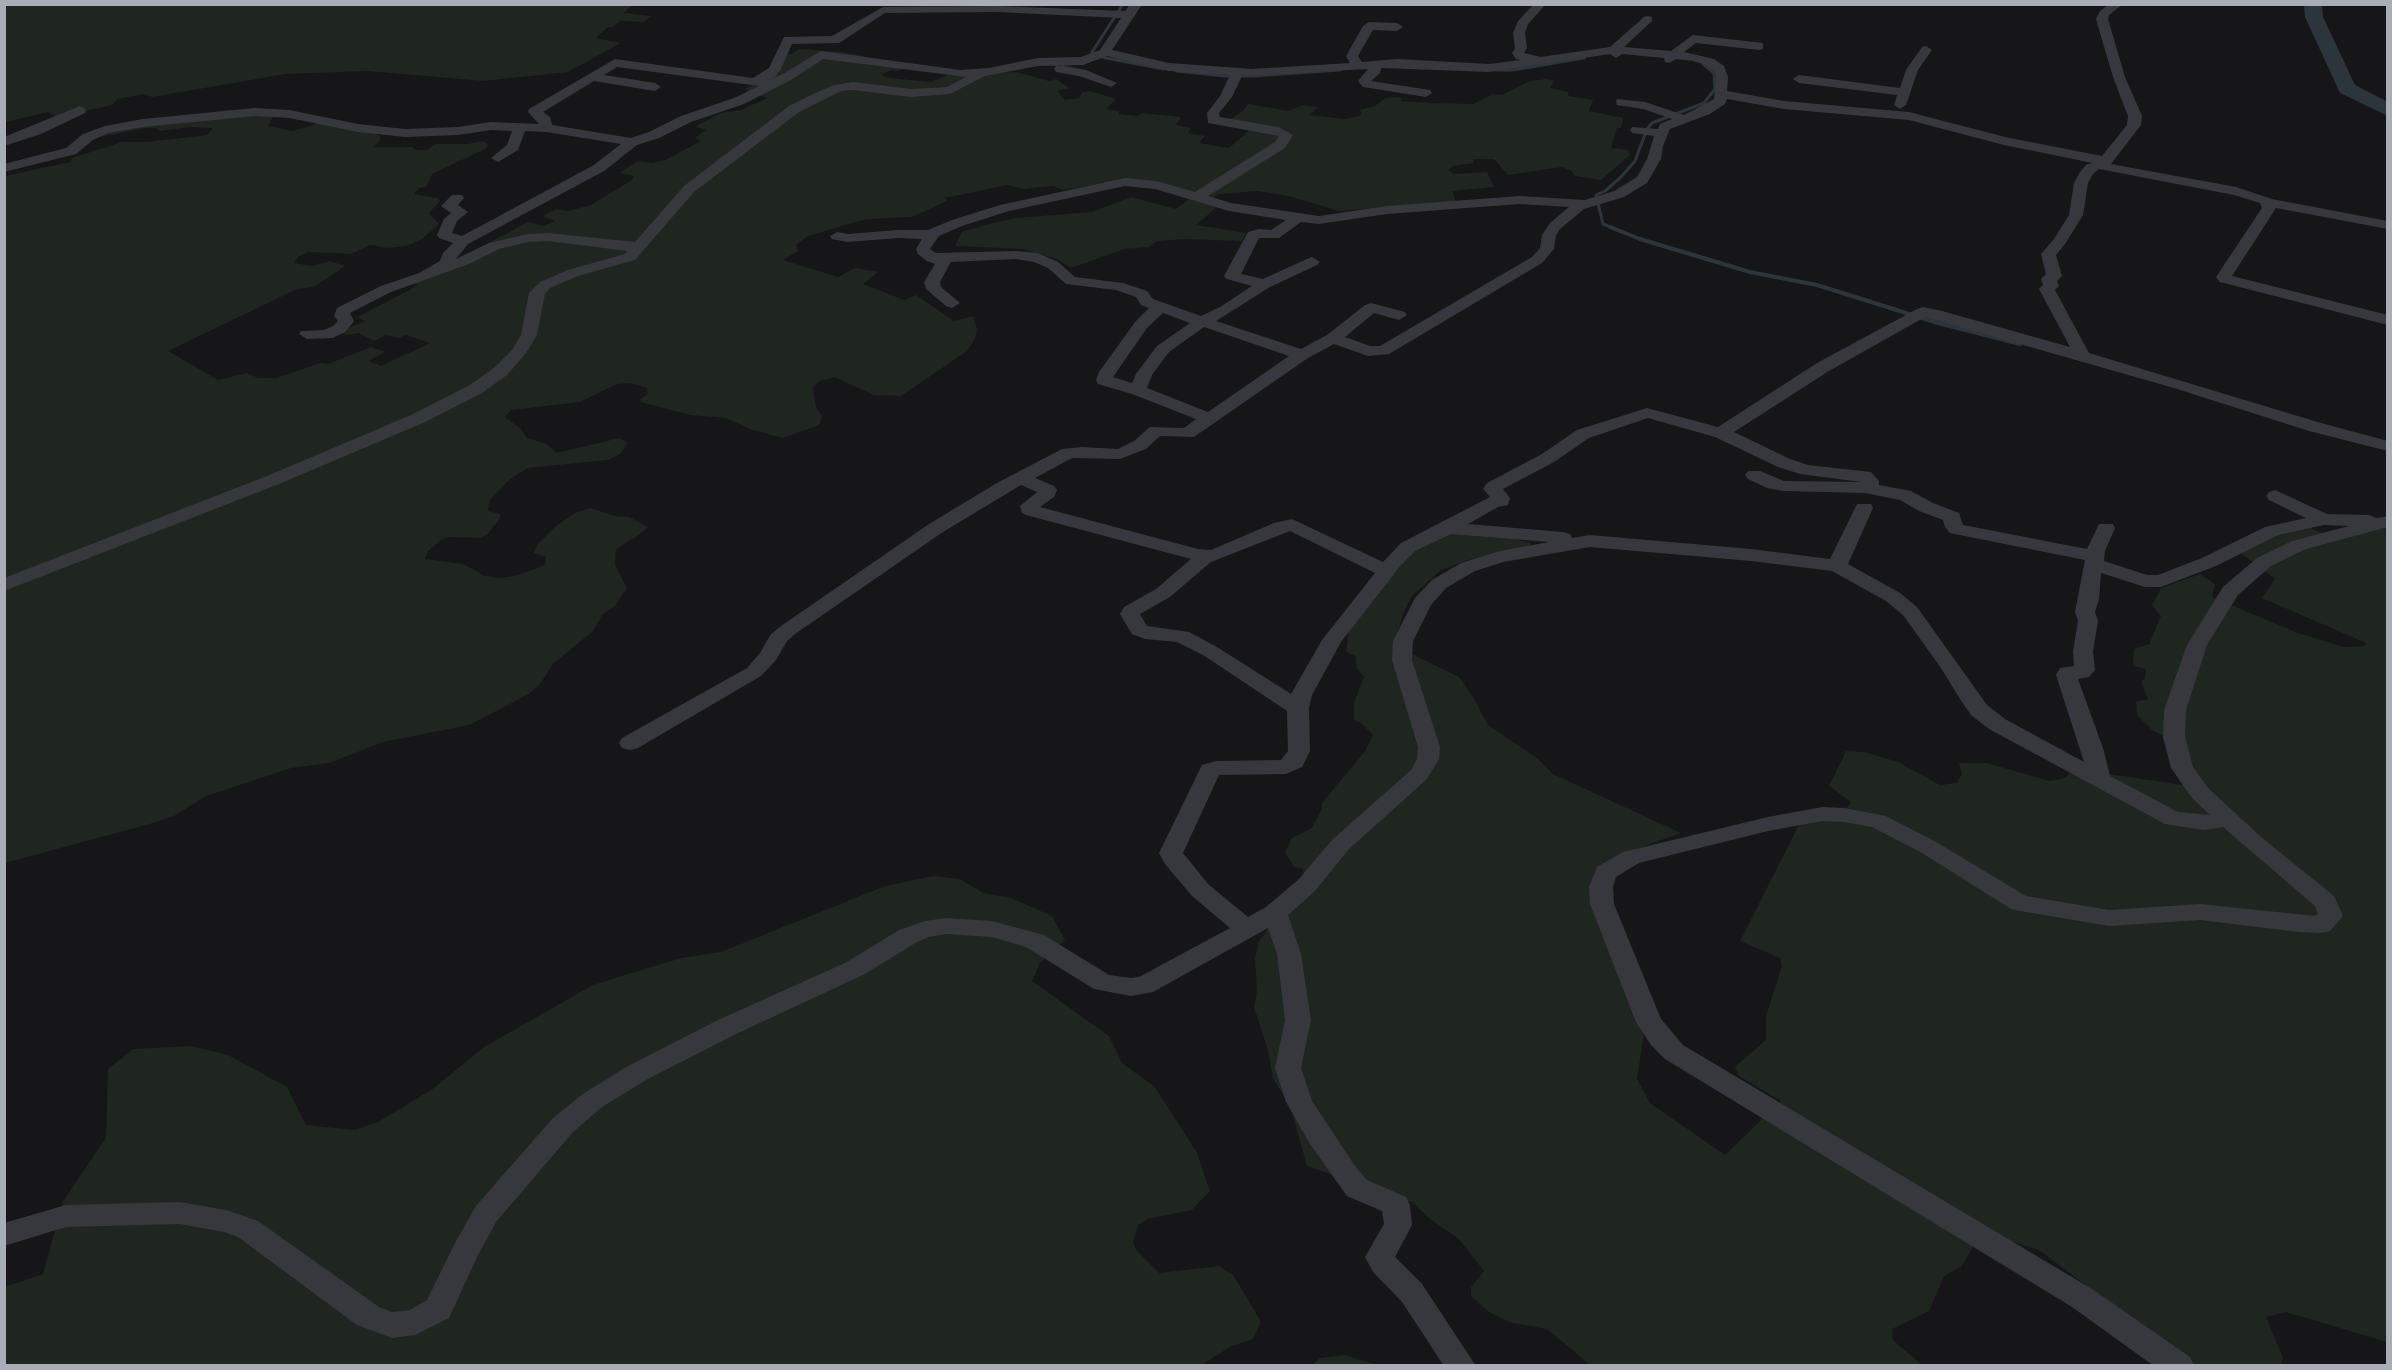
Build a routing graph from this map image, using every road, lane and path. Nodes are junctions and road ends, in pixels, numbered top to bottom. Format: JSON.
{"nodes":[{"id":1,"x":1136,"y":4,"type":"edge"},
{"id":2,"x":1541,"y":4,"type":"edge"},
{"id":3,"x":2118,"y":4,"type":"edge"},
{"id":4,"x":1127,"y":15,"type":"junction"},
{"id":5,"x":1648,"y":19,"type":"dead end"},
{"id":6,"x":1396,"y":27,"type":"dead end"},
{"id":7,"x":1760,"y":46,"type":"dead end"},
{"id":8,"x":1926,"y":50,"type":"dead end"},
{"id":9,"x":1616,"y":52,"type":"junction"},
{"id":10,"x":1095,"y":56,"type":"junction"},
{"id":11,"x":1677,"y":59,"type":"junction"},
{"id":12,"x":598,"y":61,"type":"dead end"},
{"id":13,"x":615,"y":63,"type":"junction"},
{"id":14,"x":1024,"y":65,"type":"junction"},
{"id":15,"x":1544,"y":65,"type":"junction"},
{"id":16,"x":1370,"y":67,"type":"junction"},
{"id":17,"x":1113,"y":70,"type":"dead end"},
{"id":18,"x":989,"y":72,"type":"junction"},
{"id":19,"x":1236,"y":76,"type":"junction"},
{"id":20,"x":593,"y":77,"type":"junction"},
{"id":21,"x":1714,"y":78,"type":"junction"},
{"id":22,"x":1799,"y":79,"type":"dead end"},
{"id":23,"x":756,"y":81,"type":"junction"},
{"id":24,"x":1111,"y":83,"type":"dead end"},
{"id":25,"x":770,"y":84,"type":"junction"},
{"id":26,"x":655,"y":87,"type":"dead end"},
{"id":27,"x":1905,"y":92,"type":"junction"},
{"id":28,"x":1426,"y":93,"type":"dead end"},
{"id":29,"x":1622,"y":102,"type":"dead end"},
{"id":30,"x":1784,"y":105,"type":"junction"},
{"id":31,"x":80,"y":110,"type":"dead end"},
{"id":32,"x":1897,"y":114,"type":"junction"},
{"id":33,"x":1677,"y":116,"type":"junction"},
{"id":34,"x":1776,"y":117,"type":"dead end"},
{"id":35,"x":546,"y":128,"type":"junction"},
{"id":36,"x":519,"y":129,"type":"junction"},
{"id":37,"x":4,"y":142,"type":"edge"},
{"id":38,"x":632,"y":142,"type":"junction"},
{"id":39,"x":498,"y":158,"type":"dead end"},
{"id":40,"x":2104,"y":163,"type":"junction"},
{"id":41,"x":4,"y":168,"type":"edge"},
{"id":42,"x":457,"y":198,"type":"dead end"},
{"id":43,"x":1196,"y":198,"type":"junction"},
{"id":44,"x":1595,"y":202,"type":"junction"},
{"id":45,"x":2268,"y":202,"type":"junction"},
{"id":46,"x":1297,"y":218,"type":"junction"},
{"id":47,"x":2388,"y":225,"type":"edge"},
{"id":48,"x":932,"y":235,"type":"junction"},
{"id":49,"x":837,"y":236,"type":"dead end"},
{"id":50,"x":463,"y":241,"type":"junction"},
{"id":51,"x":642,"y":245,"type":"junction"},
{"id":52,"x":932,"y":258,"type":"junction"},
{"id":53,"x":1312,"y":262,"type":"dead end"},
{"id":54,"x":438,"y":269,"type":"junction"},
{"id":55,"x":1265,"y":284,"type":"junction"},
{"id":56,"x":952,"y":303,"type":"dead end"},
{"id":57,"x":1160,"y":307,"type":"junction"},
{"id":58,"x":1399,"y":315,"type":"dead end"},
{"id":59,"x":2388,"y":320,"type":"edge"},
{"id":60,"x":1203,"y":321,"type":"junction"},
{"id":61,"x":307,"y":334,"type":"dead end"},
{"id":62,"x":1333,"y":338,"type":"junction"},
{"id":63,"x":1302,"y":355,"type":"junction"},
{"id":64,"x":2084,"y":356,"type":"junction"},
{"id":65,"x":1138,"y":390,"type":"junction"},
{"id":66,"x":1208,"y":418,"type":"junction"},
{"id":67,"x":1721,"y":433,"type":"junction"},
{"id":68,"x":2388,"y":446,"type":"edge"},
{"id":69,"x":1754,"y":475,"type":"dead end"},
{"id":70,"x":1020,"y":478,"type":"junction"},
{"id":71,"x":1870,"y":489,"type":"junction"},
{"id":72,"x":2275,"y":496,"type":"dead end"},
{"id":73,"x":1864,"y":508,"type":"dead end"},
{"id":74,"x":2324,"y":519,"type":"junction"},
{"id":75,"x":2385,"y":522,"type":"edge"},
{"id":76,"x":1448,"y":528,"type":"junction"},
{"id":77,"x":2106,"y":528,"type":"dead end"},
{"id":78,"x":1590,"y":541,"type":"junction"},
{"id":79,"x":1204,"y":557,"type":"junction"},
{"id":80,"x":2094,"y":560,"type":"junction"},
{"id":81,"x":1837,"y":566,"type":"junction"},
{"id":82,"x":1386,"y":571,"type":"junction"},
{"id":83,"x":4,"y":585,"type":"edge"},
{"id":84,"x":1298,"y":708,"type":"junction"},
{"id":85,"x":630,"y":743,"type":"dead end"},
{"id":86,"x":2099,"y":777,"type":"junction"},
{"id":87,"x":2230,"y":819,"type":"junction"},
{"id":88,"x":1275,"y":913,"type":"junction"},
{"id":89,"x":1247,"y":929,"type":"junction"},
{"id":90,"x":4,"y":1235,"type":"edge"},
{"id":91,"x":1461,"y":1365,"type":"edge"},
{"id":92,"x":2179,"y":1365,"type":"edge"}],
"edges":[{"from":1,"to":4,"type":"street"},
{"from":2,"to":15,"type":"street"},
{"from":3,"to":40,"type":"street"},
{"from":4,"to":10,"type":"street"},
{"from":4,"to":23,"type":"street"},
{"from":5,"to":9,"type":"street"},
{"from":6,"to":16,"type":"street"},
{"from":7,"to":11,"type":"street"},
{"from":8,"to":27,"type":"street"},
{"from":9,"to":11,"type":"street"},
{"from":9,"to":15,"type":"street"},
{"from":10,"to":14,"type":"street"},
{"from":10,"to":17,"type":"street"},
{"from":10,"to":19,"type":"street"},
{"from":11,"to":21,"type":"street"},
{"from":12,"to":13,"type":"street"},
{"from":13,"to":20,"type":"street"},
{"from":13,"to":23,"type":"street"},
{"from":14,"to":18,"type":"street"},
{"from":14,"to":24,"type":"street"},
{"from":15,"to":16,"type":"street"},
{"from":16,"to":19,"type":"street"},
{"from":16,"to":28,"type":"street"},
{"from":18,"to":25,"type":"street"},
{"from":18,"to":51,"type":"street"},
{"from":19,"to":43,"type":"street"},
{"from":20,"to":26,"type":"street"},
{"from":20,"to":35,"type":"street"},
{"from":21,"to":30,"type":"street"},
{"from":21,"to":33,"type":"street"},
{"from":22,"to":27,"type":"street"},
{"from":23,"to":25,"type":"street"},
{"from":25,"to":38,"type":"street"},
{"from":27,"to":32,"type":"street"},
{"from":29,"to":33,"type":"street"},
{"from":30,"to":32,"type":"street"},
{"from":30,"to":34,"type":"street"},
{"from":31,"to":37,"type":"street"},
{"from":32,"to":40,"type":"street"},
{"from":33,"to":44,"type":"street"},
{"from":35,"to":36,"type":"street"},
{"from":35,"to":38,"type":"street"},
{"from":36,"to":39,"type":"street"},
{"from":36,"to":41,"type":"street"},
{"from":38,"to":50,"type":"street"},
{"from":40,"to":45,"type":"street"},
{"from":40,"to":64,"type":"street"},
{"from":42,"to":50,"type":"street"},
{"from":43,"to":46,"type":"street"},
{"from":43,"to":48,"type":"street"},
{"from":44,"to":46,"type":"street"},
{"from":44,"to":62,"type":"street"},
{"from":45,"to":47,"type":"street"},
{"from":45,"to":59,"type":"street"},
{"from":46,"to":55,"type":"street"},
{"from":48,"to":49,"type":"street"},
{"from":48,"to":52,"type":"street"},
{"from":50,"to":54,"type":"street"},
{"from":51,"to":54,"type":"street"},
{"from":51,"to":83,"type":"street"},
{"from":52,"to":56,"type":"street"},
{"from":52,"to":57,"type":"street"},
{"from":53,"to":55,"type":"street"},
{"from":54,"to":61,"type":"street"},
{"from":55,"to":60,"type":"street"},
{"from":57,"to":60,"type":"street"},
{"from":57,"to":65,"type":"street"},
{"from":58,"to":62,"type":"street"},
{"from":60,"to":63,"type":"street"},
{"from":60,"to":65,"type":"street"},
{"from":62,"to":63,"type":"street"},
{"from":63,"to":66,"type":"street"},
{"from":64,"to":67,"type":"street"},
{"from":64,"to":68,"type":"street"},
{"from":65,"to":66,"type":"street"},
{"from":66,"to":70,"type":"street"},
{"from":67,"to":71,"type":"street"},
{"from":67,"to":76,"type":"street"},
{"from":69,"to":71,"type":"street"},
{"from":70,"to":79,"type":"street"},
{"from":70,"to":85,"type":"street"},
{"from":71,"to":80,"type":"street"},
{"from":72,"to":74,"type":"street"},
{"from":73,"to":81,"type":"street"},
{"from":74,"to":75,"type":"street"},
{"from":74,"to":80,"type":"street"},
{"from":75,"to":87,"type":"street"},
{"from":76,"to":78,"type":"street"},
{"from":76,"to":82,"type":"street"},
{"from":77,"to":80,"type":"street"},
{"from":78,"to":81,"type":"street"},
{"from":78,"to":88,"type":"street"},
{"from":79,"to":82,"type":"street"},
{"from":79,"to":84,"type":"street"},
{"from":80,"to":86,"type":"street"},
{"from":81,"to":86,"type":"street"},
{"from":82,"to":84,"type":"street"},
{"from":84,"to":89,"type":"street"},
{"from":86,"to":87,"type":"street"},
{"from":87,"to":92,"type":"street"},
{"from":88,"to":89,"type":"street"},
{"from":88,"to":91,"type":"street"},
{"from":89,"to":90,"type":"street"}]}
